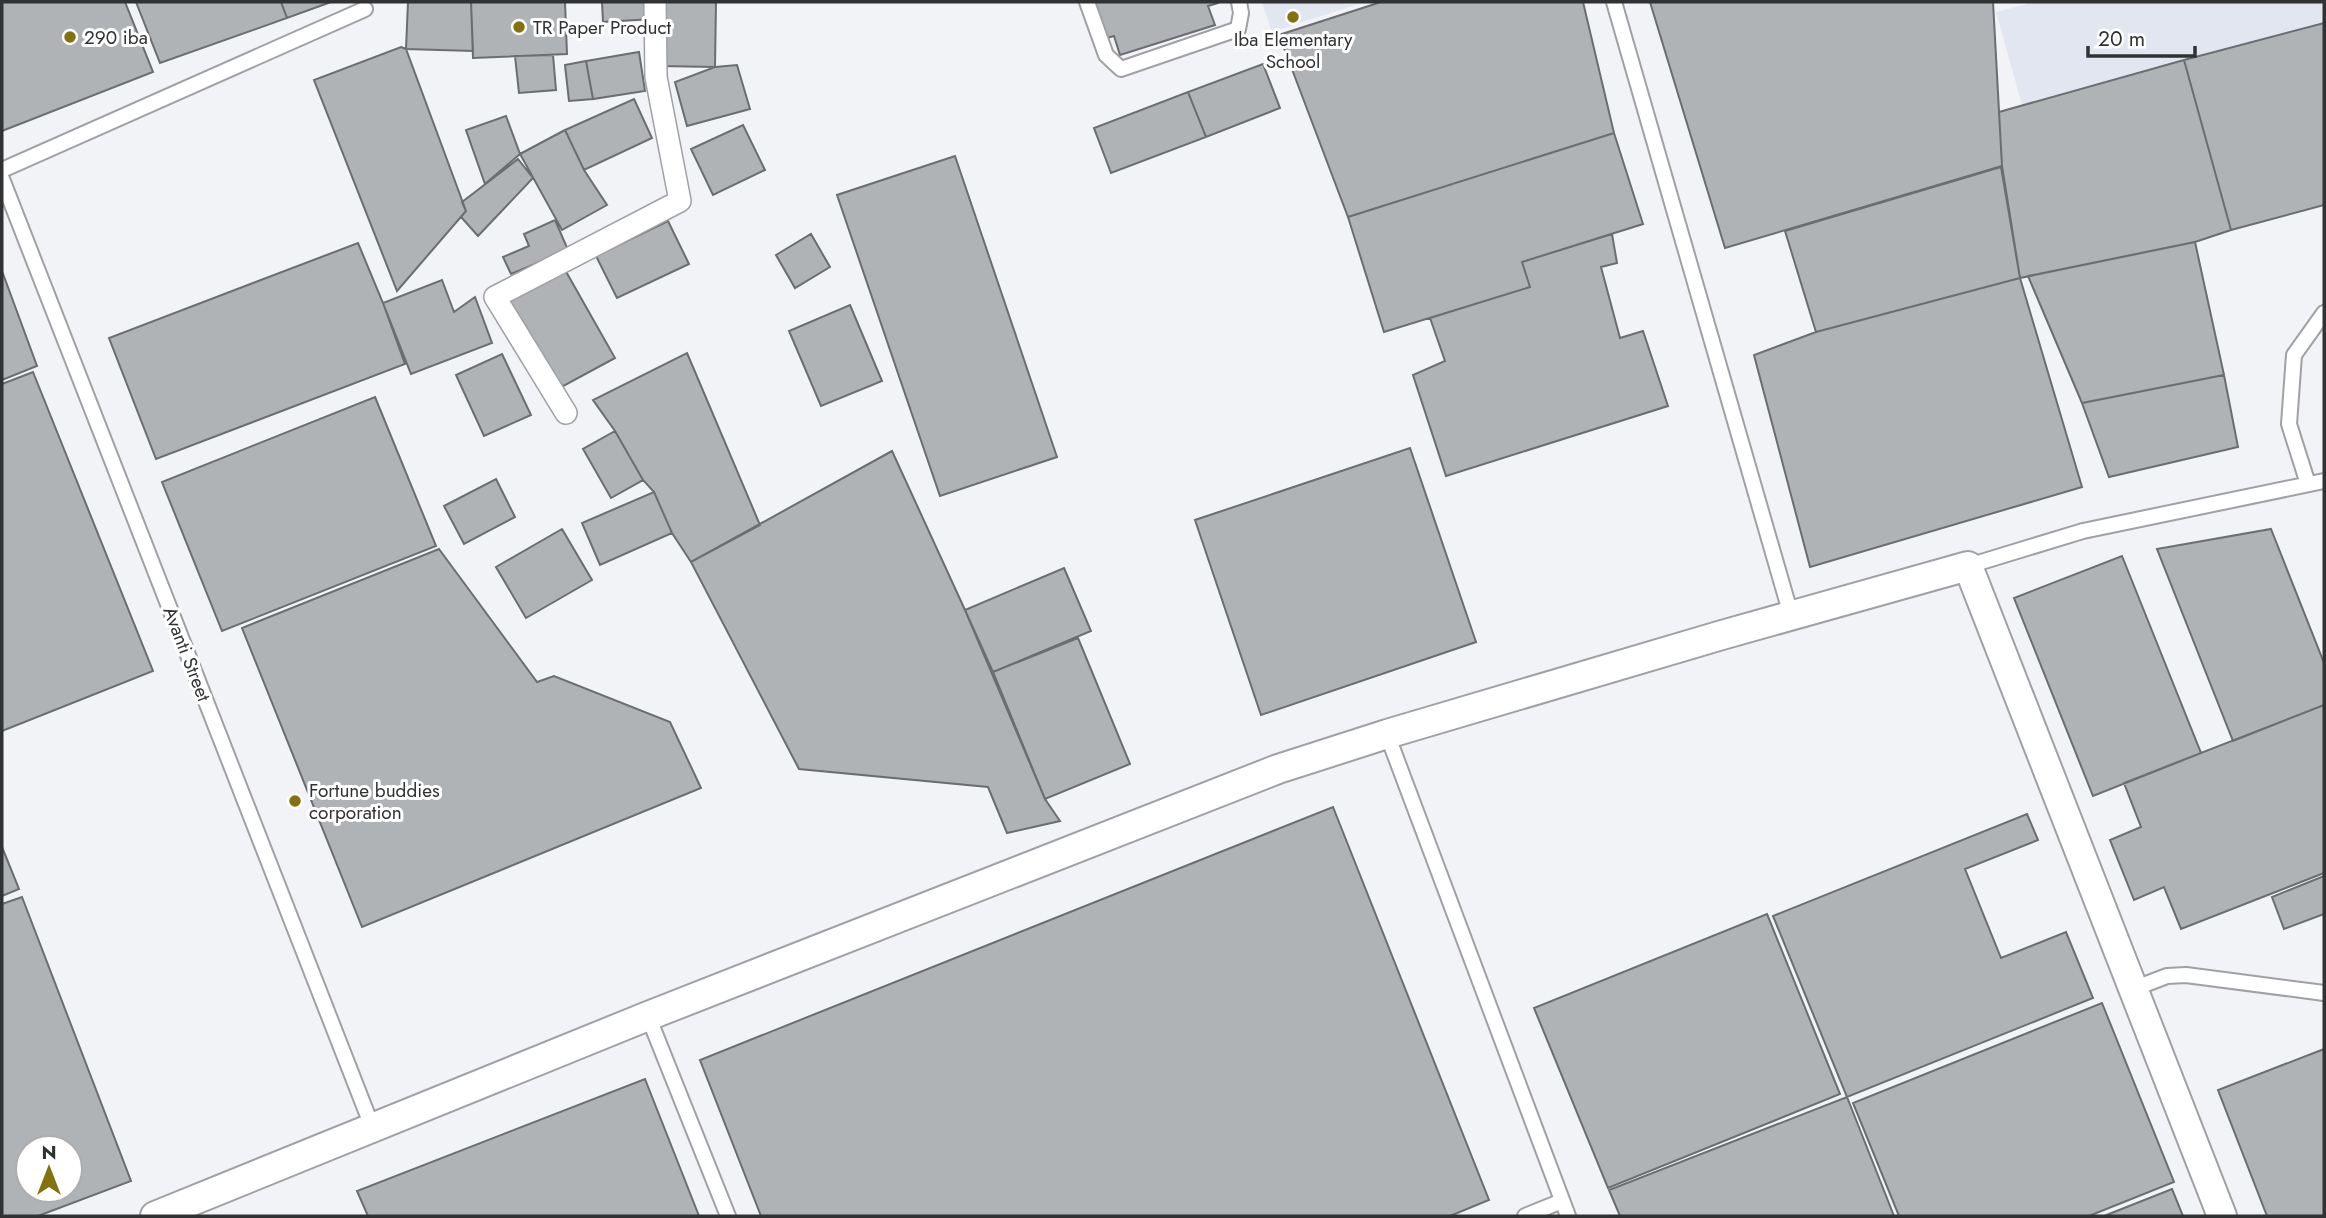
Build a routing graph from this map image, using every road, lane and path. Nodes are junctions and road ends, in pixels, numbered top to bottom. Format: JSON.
{"nodes":[{"id":1,"x":655,"y":2,"type":"edge"},
{"id":2,"x":1087,"y":2,"type":"edge"},
{"id":3,"x":1239,"y":2,"type":"edge"},
{"id":4,"x":1614,"y":2,"type":"edge"},
{"id":5,"x":365,"y":9,"type":"dead end"},
{"id":6,"x":2,"y":170,"type":"edge"},
{"id":7,"x":2,"y":179,"type":"edge"},
{"id":8,"x":2324,"y":313,"type":"edge"},
{"id":9,"x":566,"y":413,"type":"dead end"},
{"id":10,"x":2324,"y":481,"type":"edge"},
{"id":11,"x":2308,"y":484,"type":"junction"},
{"id":12,"x":1968,"y":566,"type":"junction"},
{"id":13,"x":1791,"y":615,"type":"junction"},
{"id":14,"x":1387,"y":734,"type":"junction"},
{"id":15,"x":2133,"y":989,"type":"junction"},
{"id":16,"x":2324,"y":993,"type":"edge"},
{"id":17,"x":648,"y":1016,"type":"junction"},
{"id":18,"x":373,"y":1129,"type":"junction"},
{"id":19,"x":1562,"y":1201,"type":"junction"},
{"id":20,"x":155,"y":1216,"type":"edge"},
{"id":21,"x":728,"y":1216,"type":"edge"},
{"id":22,"x":1525,"y":1216,"type":"edge"},
{"id":23,"x":1568,"y":1216,"type":"edge"},
{"id":24,"x":2222,"y":1216,"type":"edge"}],
"edges":[{"from":1,"to":9,"type":"street"},
{"from":2,"to":3,"type":"lane"},
{"from":4,"to":13,"type":"lane"},
{"from":5,"to":6,"type":"lane"},
{"from":7,"to":18,"type":"lane","name":"Avanti Street"},
{"from":8,"to":11,"type":"lane"},
{"from":10,"to":11,"type":"lane"},
{"from":11,"to":12,"type":"lane"},
{"from":12,"to":13,"type":"street"},
{"from":12,"to":15,"type":"street"},
{"from":13,"to":14,"type":"street"},
{"from":14,"to":17,"type":"street"},
{"from":14,"to":19,"type":"lane"},
{"from":15,"to":16,"type":"lane"},
{"from":15,"to":24,"type":"street"},
{"from":17,"to":18,"type":"street"},
{"from":17,"to":21,"type":"lane"},
{"from":18,"to":20,"type":"street"},
{"from":19,"to":22,"type":"lane"},
{"from":19,"to":23,"type":"lane"}]}
